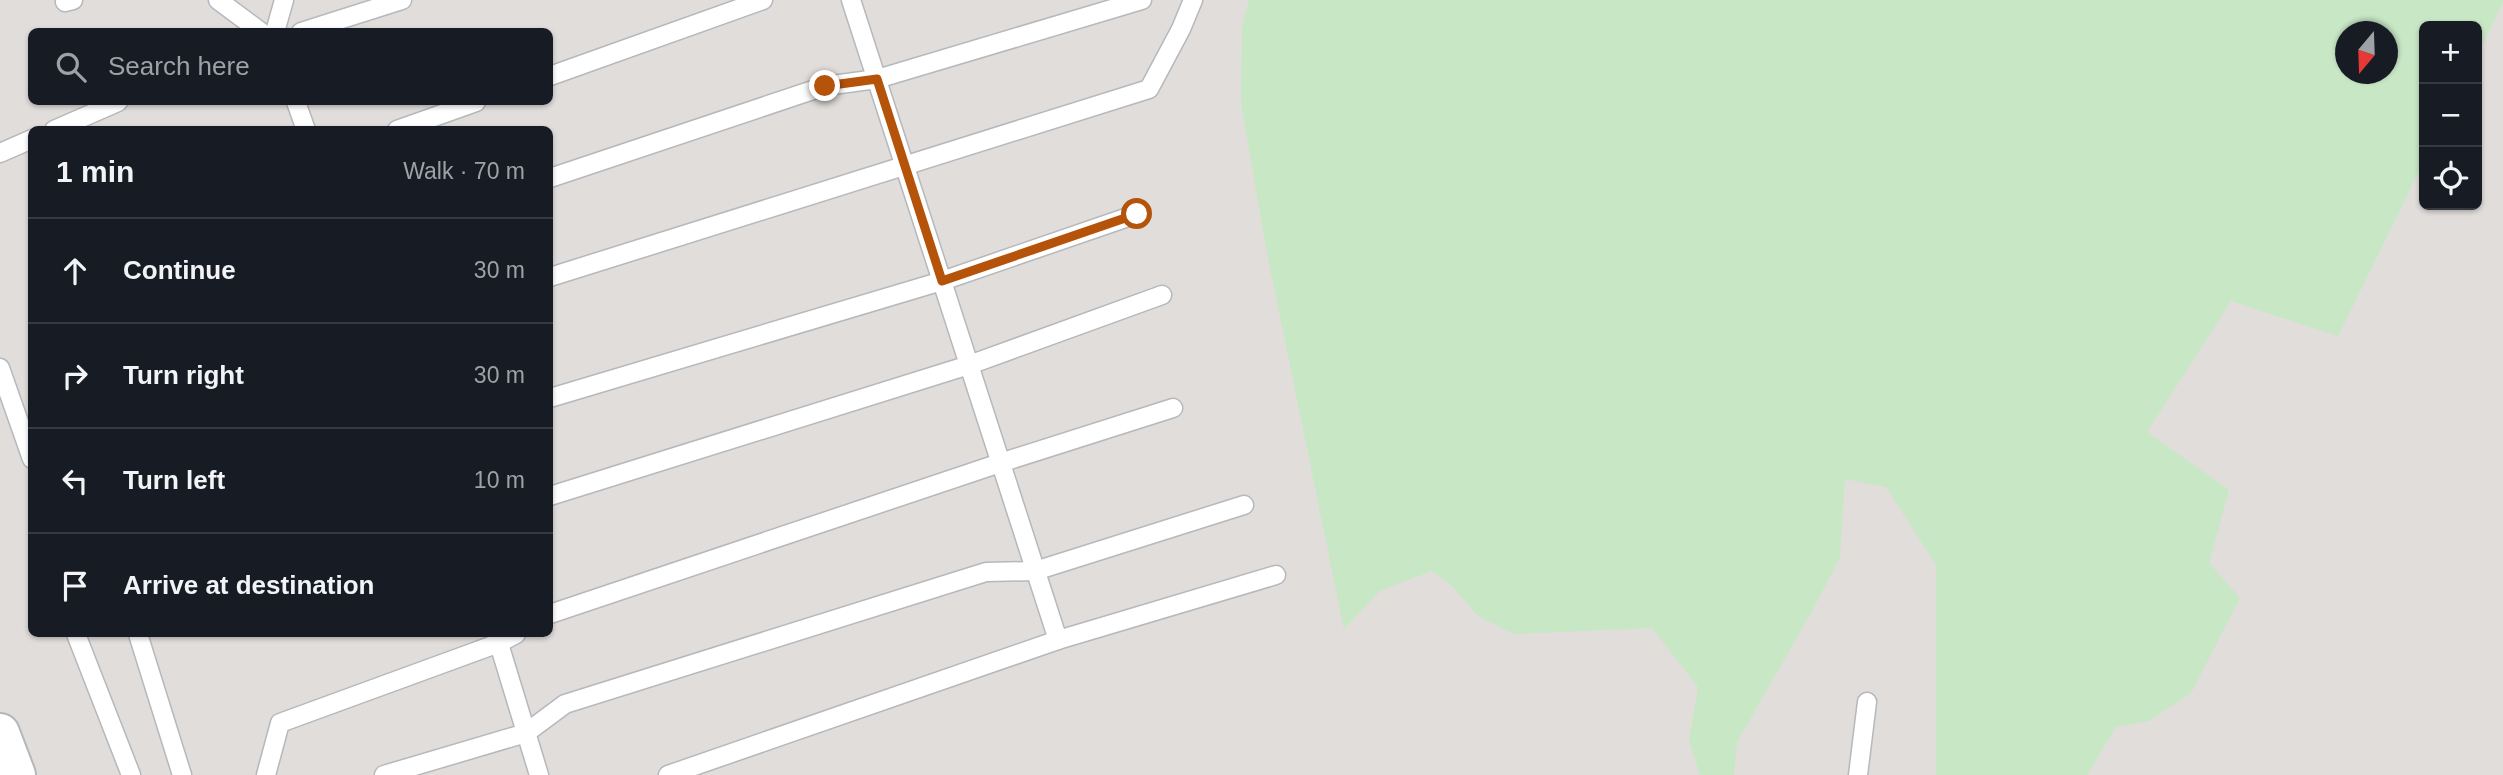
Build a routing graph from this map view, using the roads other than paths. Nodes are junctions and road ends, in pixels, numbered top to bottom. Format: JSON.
{"nodes":[{"id":1,"x":218,"y":0,"type":"edge"},
{"id":2,"x":284,"y":0,"type":"edge"},
{"id":3,"x":402,"y":0,"type":"edge"},
{"id":4,"x":762,"y":0,"type":"edge"},
{"id":5,"x":851,"y":0,"type":"edge"},
{"id":6,"x":1142,"y":0,"type":"edge"},
{"id":7,"x":1194,"y":0,"type":"edge"},
{"id":8,"x":256,"y":28,"type":"edge"},
{"id":9,"x":276,"y":28,"type":"edge"},
{"id":10,"x":314,"y":28,"type":"edge"},
{"id":11,"x":553,"y":75,"type":"edge"},
{"id":12,"x":877,"y":79,"type":"junction"},
{"id":13,"x":111,"y":105,"type":"edge"},
{"id":14,"x":297,"y":105,"type":"edge"},
{"id":15,"x":468,"y":105,"type":"edge"},
{"id":16,"x":63,"y":126,"type":"edge"},
{"id":17,"x":305,"y":126,"type":"edge"},
{"id":18,"x":408,"y":126,"type":"edge"},
{"id":19,"x":28,"y":141,"type":"edge"},
{"id":20,"x":0,"y":153,"type":"edge"},
{"id":21,"x":904,"y":166,"type":"junction"},
{"id":22,"x":553,"y":177,"type":"edge"},
{"id":23,"x":1137,"y":214,"type":"dead end"},
{"id":24,"x":553,"y":277,"type":"edge"},
{"id":25,"x":942,"y":281,"type":"junction"},
{"id":26,"x":1162,"y":295,"type":"dead end"},
{"id":27,"x":969,"y":365,"type":"junction"},
{"id":28,"x":0,"y":368,"type":"edge"},
{"id":29,"x":553,"y":397,"type":"edge"},
{"id":30,"x":1173,"y":408,"type":"dead end"},
{"id":31,"x":28,"y":448,"type":"edge"},
{"id":32,"x":1000,"y":463,"type":"junction"},
{"id":33,"x":553,"y":495,"type":"edge"},
{"id":34,"x":1244,"y":505,"type":"dead end"},
{"id":35,"x":1035,"y":571,"type":"junction"},
{"id":36,"x":1276,"y":575,"type":"dead end"},
{"id":37,"x":553,"y":613,"type":"edge"},
{"id":38,"x":77,"y":637,"type":"edge"},
{"id":39,"x":139,"y":637,"type":"edge"},
{"id":40,"x":498,"y":638,"type":"edge"},
{"id":41,"x":1058,"y":640,"type":"junction"},
{"id":42,"x":1867,"y":702,"type":"dead end"},
{"id":43,"x":0,"y":733,"type":"edge"},
{"id":44,"x":526,"y":733,"type":"junction"},
{"id":45,"x":16,"y":775,"type":"edge"},
{"id":46,"x":131,"y":775,"type":"edge"},
{"id":47,"x":182,"y":775,"type":"edge"},
{"id":48,"x":266,"y":775,"type":"edge"},
{"id":49,"x":384,"y":775,"type":"edge"},
{"id":50,"x":539,"y":775,"type":"edge"},
{"id":51,"x":668,"y":775,"type":"edge"},
{"id":52,"x":1858,"y":775,"type":"edge"}],
"edges":[{"from":1,"to":8,"type":"lane"},
{"from":2,"to":9,"type":"lane"},
{"from":3,"to":10,"type":"lane"},
{"from":4,"to":11,"type":"lane"},
{"from":5,"to":12,"type":"lane"},
{"from":6,"to":12,"type":"lane"},
{"from":7,"to":21,"type":"lane"},
{"from":12,"to":21,"type":"lane"},
{"from":12,"to":22,"type":"lane"},
{"from":13,"to":16,"type":"lane"},
{"from":14,"to":17,"type":"lane"},
{"from":15,"to":18,"type":"lane"},
{"from":19,"to":20,"type":"lane"},
{"from":21,"to":24,"type":"lane"},
{"from":21,"to":25,"type":"lane"},
{"from":23,"to":25,"type":"lane"},
{"from":25,"to":27,"type":"lane"},
{"from":25,"to":29,"type":"lane"},
{"from":26,"to":27,"type":"lane"},
{"from":27,"to":32,"type":"lane"},
{"from":27,"to":33,"type":"lane"},
{"from":28,"to":31,"type":"lane"},
{"from":30,"to":32,"type":"lane"},
{"from":32,"to":35,"type":"lane"},
{"from":32,"to":37,"type":"lane"},
{"from":34,"to":35,"type":"lane"},
{"from":35,"to":41,"type":"lane"},
{"from":35,"to":44,"type":"lane"},
{"from":36,"to":41,"type":"lane"},
{"from":38,"to":46,"type":"lane"},
{"from":39,"to":47,"type":"lane"},
{"from":40,"to":44,"type":"lane"},
{"from":40,"to":48,"type":"lane"},
{"from":41,"to":51,"type":"lane"},
{"from":42,"to":52,"type":"lane"},
{"from":43,"to":45,"type":"main road"},
{"from":44,"to":49,"type":"lane"},
{"from":44,"to":50,"type":"lane"}]}
